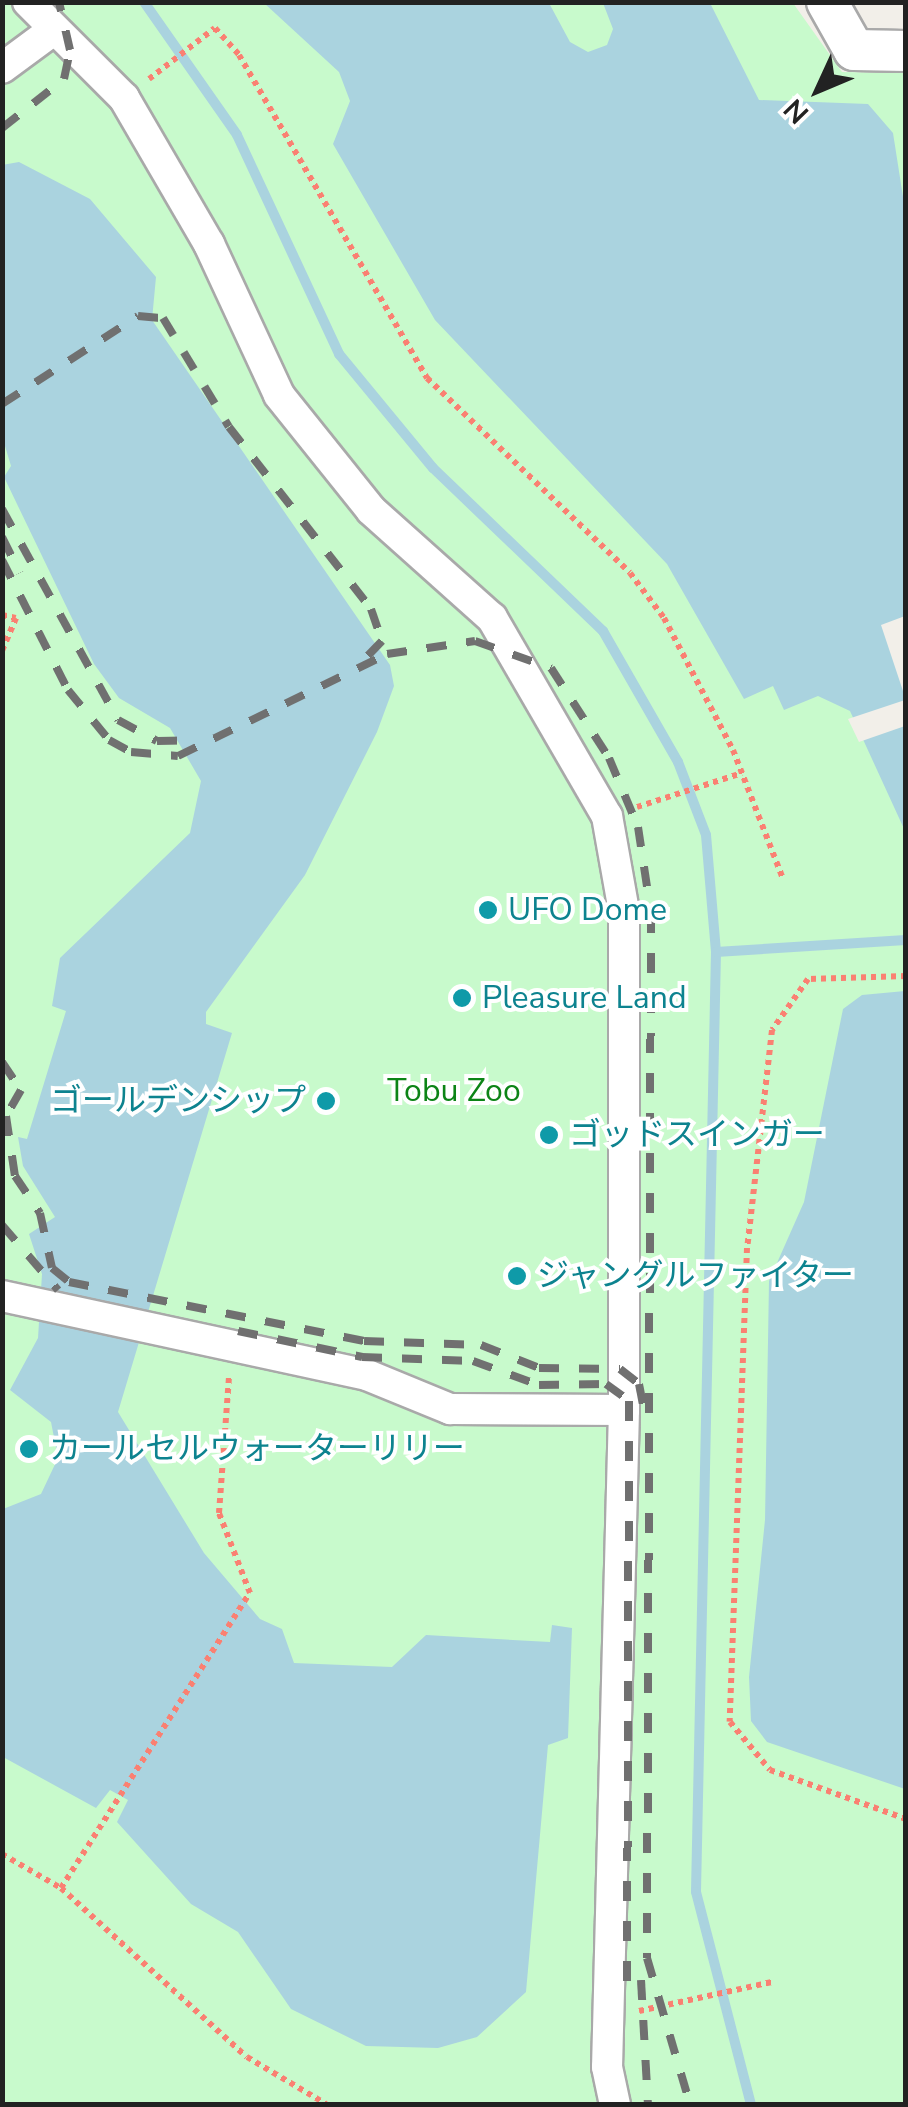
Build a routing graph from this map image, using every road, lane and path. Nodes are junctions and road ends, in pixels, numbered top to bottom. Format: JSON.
{"nodes":[{"id":1,"x":28,"y":2,"type":"edge"},
{"id":2,"x":826,"y":2,"type":"edge"},
{"id":3,"x":52,"y":32,"type":"junction"},
{"id":4,"x":906,"y":51,"type":"edge"},
{"id":5,"x":2,"y":68,"type":"edge"},
{"id":6,"x":149,"y":79,"type":"dead end"},
{"id":7,"x":2,"y":615,"type":"edge"},
{"id":8,"x":2,"y":651,"type":"edge"},
{"id":9,"x":742,"y":773,"type":"junction"},
{"id":10,"x":654,"y":803,"type":"dead end"},
{"id":11,"x":783,"y":878,"type":"dead end"},
{"id":12,"x":906,"y":976,"type":"edge"},
{"id":13,"x":7,"y":1299,"type":"edge"},
{"id":14,"x":235,"y":1346,"type":"junction"},
{"id":15,"x":624,"y":1410,"type":"junction"},
{"id":16,"x":906,"y":1818,"type":"edge"},
{"id":17,"x":2,"y":1854,"type":"edge"},
{"id":18,"x":61,"y":1888,"type":"junction"},
{"id":19,"x":772,"y":1982,"type":"dead end"},
{"id":20,"x":667,"y":2005,"type":"dead end"},
{"id":21,"x":326,"y":2104,"type":"edge"},
{"id":22,"x":616,"y":2104,"type":"edge"}],
"edges":[{"from":1,"to":3,"type":"street"},
{"from":2,"to":4,"type":"street"},
{"from":3,"to":5,"type":"street"},
{"from":3,"to":15,"type":"street"},
{"from":6,"to":9,"type":"path"},
{"from":7,"to":8,"type":"path"},
{"from":9,"to":10,"type":"path"},
{"from":9,"to":11,"type":"path"},
{"from":12,"to":16,"type":"path"},
{"from":13,"to":14,"type":"street"},
{"from":14,"to":15,"type":"street"},
{"from":14,"to":18,"type":"path"},
{"from":15,"to":22,"type":"street"},
{"from":17,"to":18,"type":"path"},
{"from":18,"to":21,"type":"path"},
{"from":19,"to":20,"type":"path"}]}
